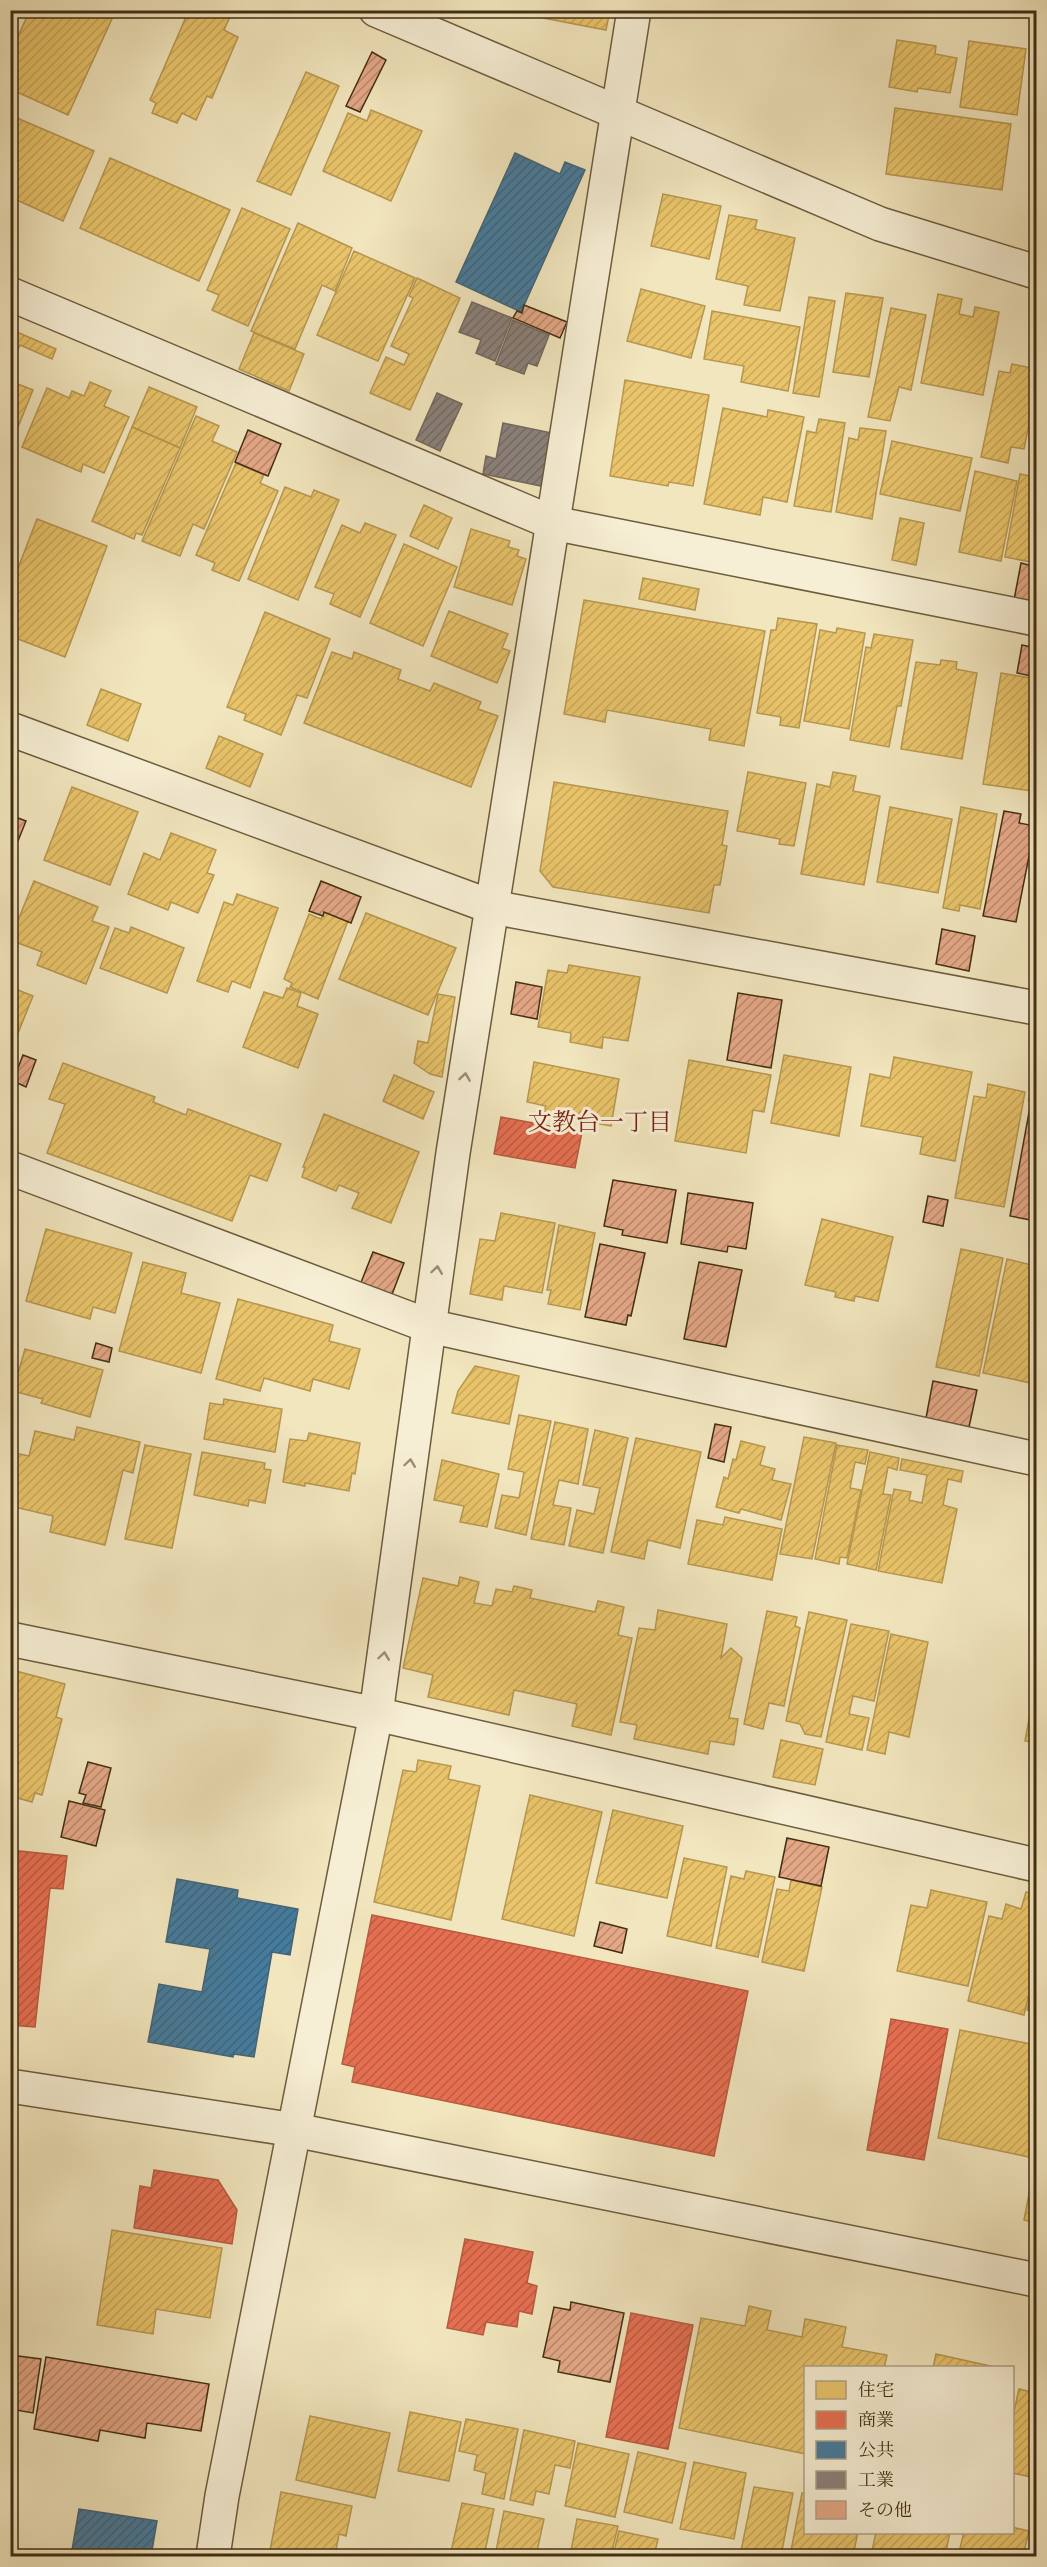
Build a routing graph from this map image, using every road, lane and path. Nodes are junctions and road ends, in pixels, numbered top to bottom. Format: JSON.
{"nodes":[{"id":1,"x":376,"y":10,"type":"edge"},
{"id":2,"x":634,"y":10,"type":"edge"},
{"id":3,"x":617,"y":113,"type":"junction"},
{"id":4,"x":1036,"y":272,"type":"edge"},
{"id":5,"x":10,"y":294,"type":"edge"},
{"id":6,"x":553,"y":523,"type":"junction"},
{"id":7,"x":1036,"y":619,"type":"edge"},
{"id":8,"x":10,"y":729,"type":"edge"},
{"id":9,"x":492,"y":907,"type":"junction"},
{"id":10,"x":1036,"y":1008,"type":"edge"},
{"id":11,"x":10,"y":1168,"type":"edge"},
{"id":12,"x":429,"y":1326,"type":"junction"},
{"id":13,"x":1036,"y":1459,"type":"edge"},
{"id":14,"x":10,"y":1639,"type":"edge"},
{"id":15,"x":376,"y":1714,"type":"junction"},
{"id":16,"x":1036,"y":1865,"type":"edge"},
{"id":17,"x":10,"y":2086,"type":"edge"},
{"id":18,"x":295,"y":2130,"type":"junction"},
{"id":19,"x":1036,"y":2280,"type":"edge"},
{"id":20,"x":213,"y":2556,"type":"edge"}],
"edges":[{"from":1,"to":3,"type":"street"},
{"from":2,"to":3,"type":"street"},
{"from":3,"to":4,"type":"street"},
{"from":3,"to":6,"type":"street"},
{"from":5,"to":6,"type":"street"},
{"from":6,"to":7,"type":"street"},
{"from":6,"to":9,"type":"street"},
{"from":8,"to":9,"type":"street"},
{"from":9,"to":10,"type":"street"},
{"from":12,"to":9,"type":"street","one_way":true},
{"from":11,"to":12,"type":"street"},
{"from":12,"to":13,"type":"street"},
{"from":15,"to":12,"type":"street","one_way":true},
{"from":14,"to":15,"type":"street"},
{"from":15,"to":16,"type":"street"},
{"from":15,"to":18,"type":"street"},
{"from":17,"to":18,"type":"street"},
{"from":18,"to":19,"type":"street"},
{"from":18,"to":20,"type":"street"}]}
